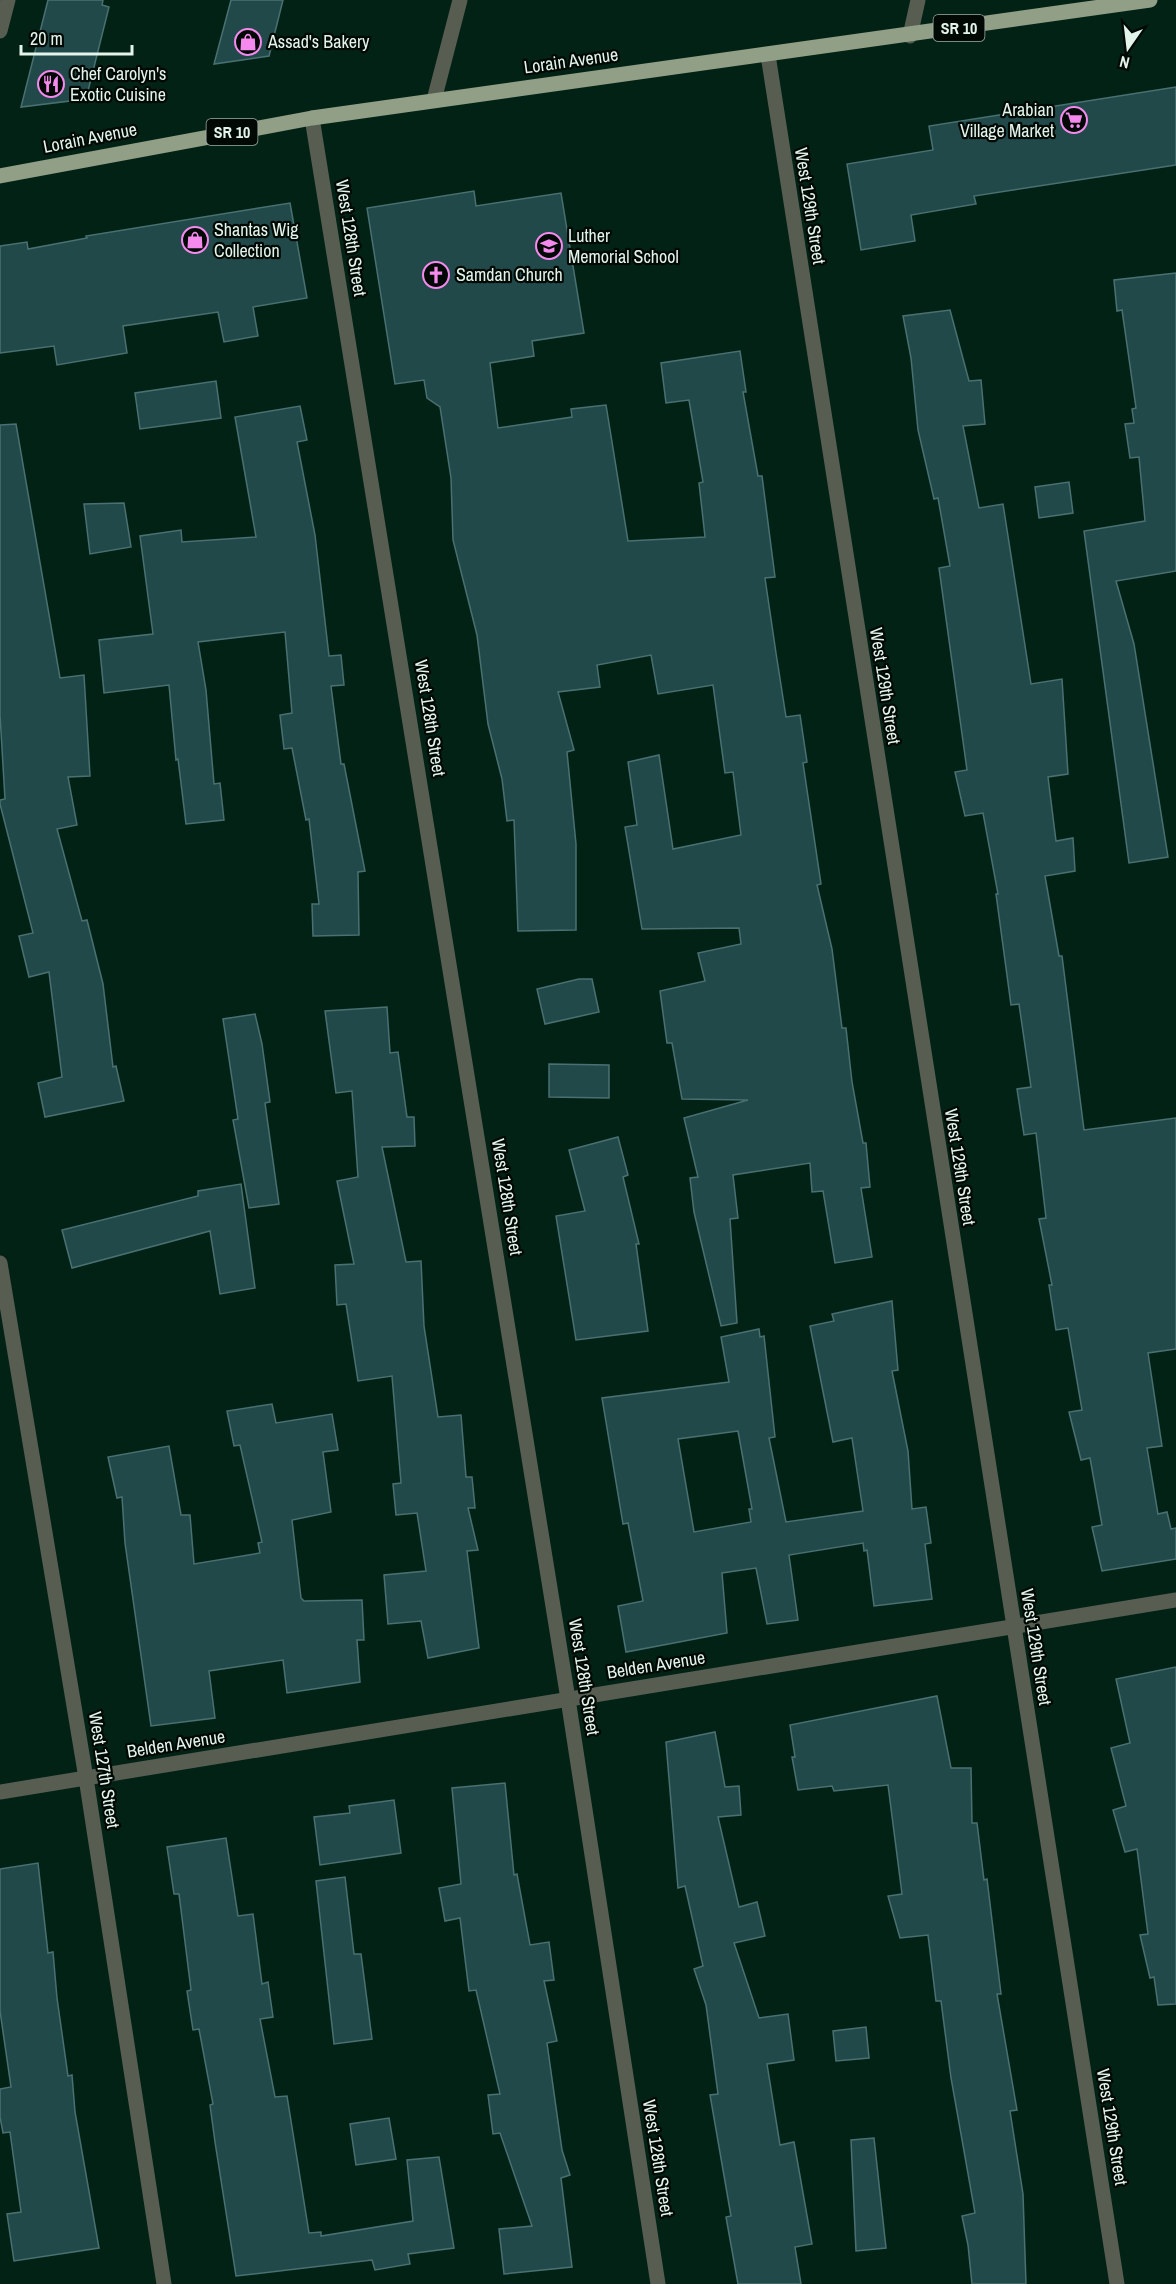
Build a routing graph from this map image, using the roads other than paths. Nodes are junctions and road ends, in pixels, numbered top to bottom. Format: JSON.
{"nodes":[{"id":1,"x":8,"y":0,"type":"edge"},
{"id":2,"x":460,"y":0,"type":"edge"},
{"id":3,"x":918,"y":0,"type":"edge"},
{"id":4,"x":1150,"y":0,"type":"edge"},
{"id":5,"x":0,"y":32,"type":"edge"},
{"id":6,"x":910,"y":36,"type":"junction"},
{"id":7,"x":768,"y":55,"type":"junction"},
{"id":8,"x":434,"y":100,"type":"junction"},
{"id":9,"x":312,"y":118,"type":"junction"},
{"id":10,"x":0,"y":176,"type":"edge"},
{"id":11,"x":0,"y":1263,"type":"edge"},
{"id":12,"x":1176,"y":1600,"type":"edge"},
{"id":13,"x":1013,"y":1627,"type":"junction"},
{"id":14,"x":568,"y":1699,"type":"junction"},
{"id":15,"x":86,"y":1778,"type":"junction"},
{"id":16,"x":0,"y":1792,"type":"edge"},
{"id":17,"x":164,"y":2284,"type":"edge"},
{"id":18,"x":658,"y":2284,"type":"edge"},
{"id":19,"x":1117,"y":2284,"type":"edge"}],
"edges":[{"from":1,"to":5,"type":"street"},
{"from":2,"to":8,"type":"street"},
{"from":3,"to":6,"type":"street"},
{"from":4,"to":6,"type":"main road","name":"Lorain Avenue","number":"SR 10"},
{"from":6,"to":7,"type":"main road","name":"Lorain Avenue","number":"SR 10"},
{"from":7,"to":8,"type":"main road","name":"Lorain Avenue","number":"SR 10"},
{"from":7,"to":13,"type":"street","name":"West 129th Street"},
{"from":8,"to":9,"type":"main road","name":"Lorain Avenue","number":"SR 10"},
{"from":9,"to":10,"type":"main road","name":"Lorain Avenue","number":"SR 10"},
{"from":9,"to":14,"type":"street","name":"West 128th Street"},
{"from":11,"to":15,"type":"street","name":"West 127th Street"},
{"from":12,"to":13,"type":"street","name":"Belden Avenue"},
{"from":13,"to":14,"type":"street","name":"Belden Avenue"},
{"from":13,"to":19,"type":"street","name":"West 129th Street"},
{"from":14,"to":15,"type":"street","name":"Belden Avenue"},
{"from":14,"to":18,"type":"street","name":"West 128th Street"},
{"from":15,"to":16,"type":"street","name":"Belden Avenue"},
{"from":15,"to":17,"type":"street","name":"West 127th Street"}]}
